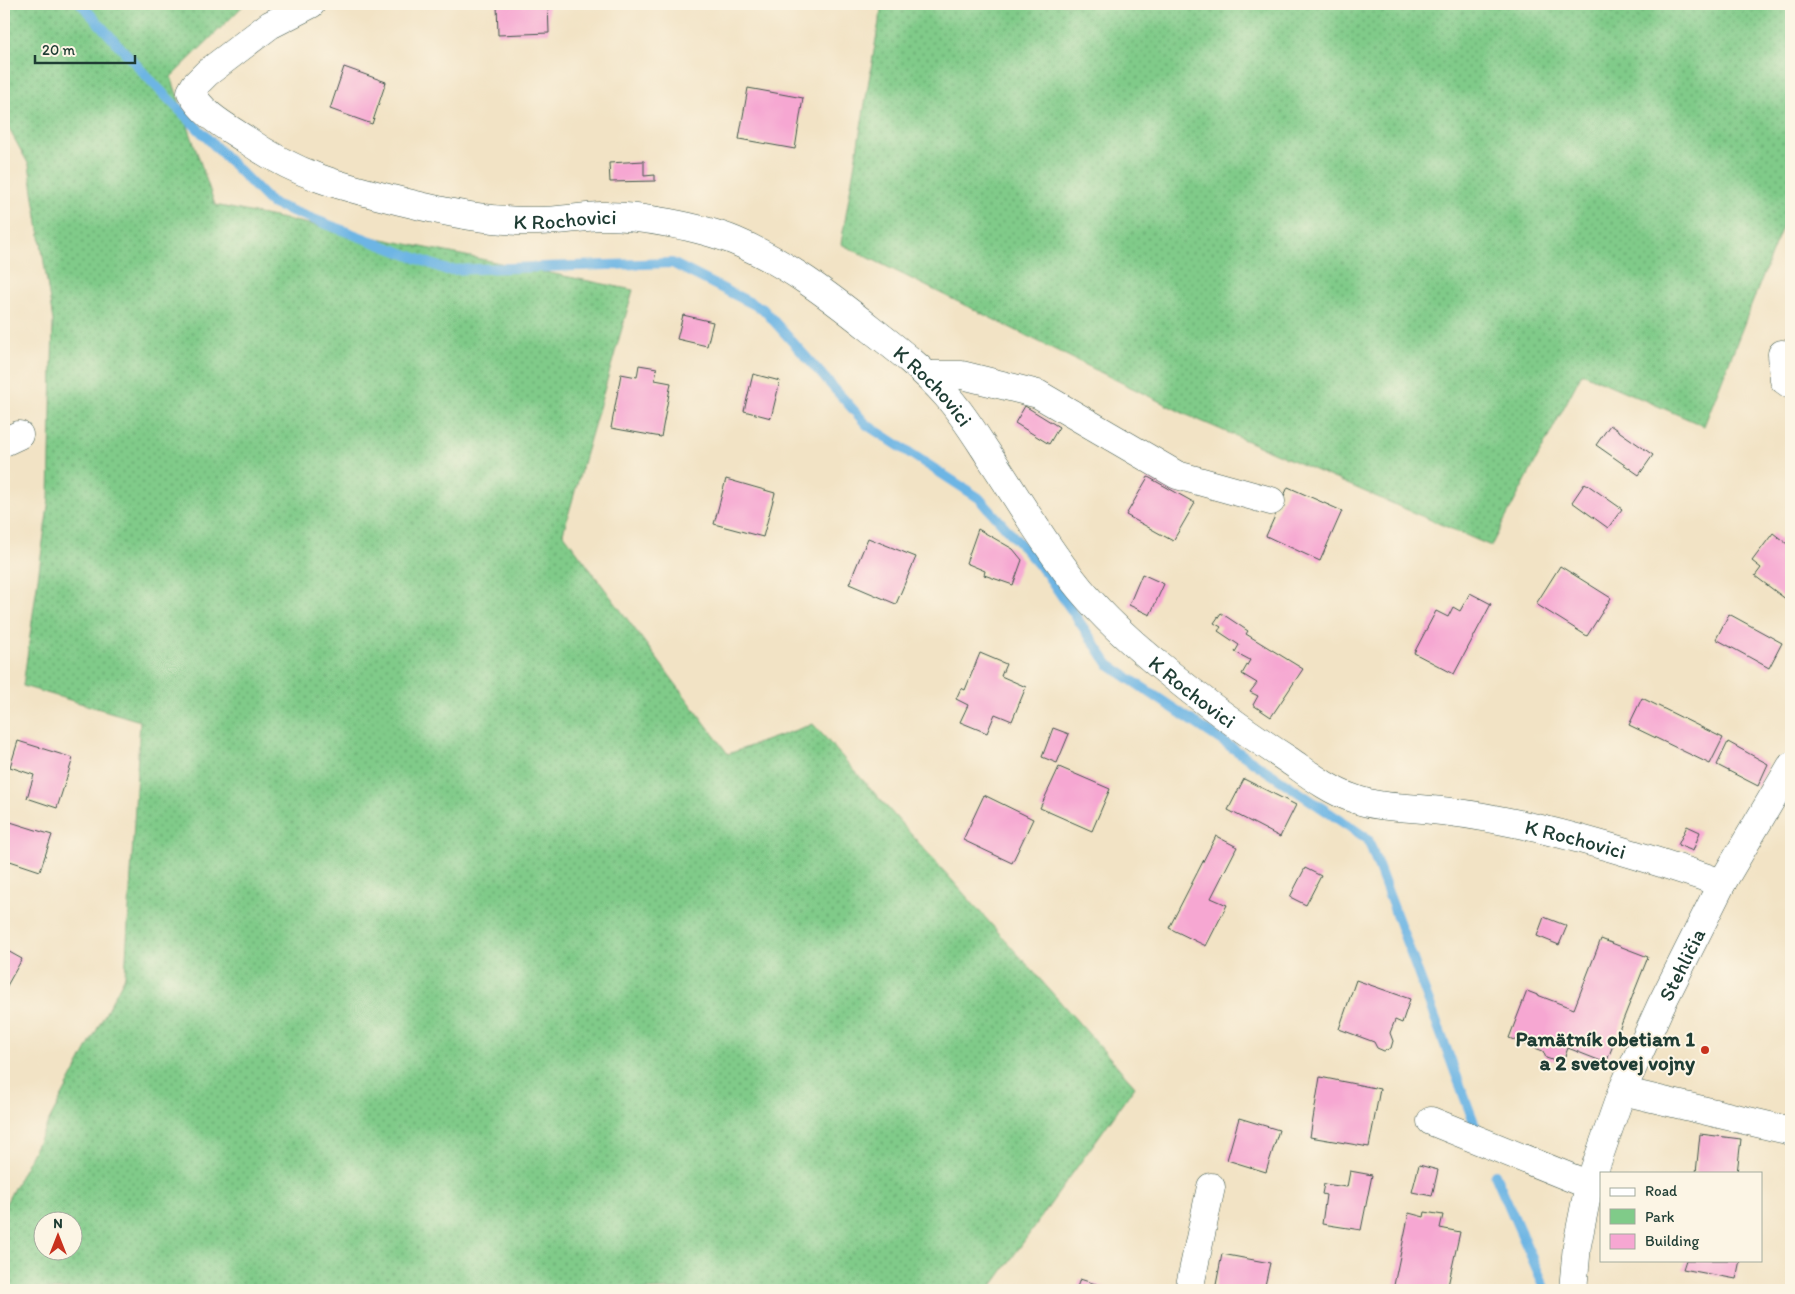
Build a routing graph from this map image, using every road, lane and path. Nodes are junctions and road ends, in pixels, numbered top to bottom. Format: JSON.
{"nodes":[{"id":1,"x":311,"y":4,"type":"edge"},
{"id":2,"x":1782,"y":354,"type":"dead end"},
{"id":3,"x":928,"y":376,"type":"junction"},
{"id":4,"x":1791,"y":385,"type":"edge"},
{"id":5,"x":1271,"y":501,"type":"dead end"},
{"id":6,"x":1791,"y":766,"type":"edge"},
{"id":7,"x":1722,"y":883,"type":"junction"},
{"id":8,"x":1622,"y":1091,"type":"junction"},
{"id":9,"x":1431,"y":1121,"type":"dead end"},
{"id":10,"x":1791,"y":1131,"type":"edge"},
{"id":11,"x":1589,"y":1185,"type":"junction"},
{"id":12,"x":1211,"y":1187,"type":"dead end"},
{"id":13,"x":1189,"y":1290,"type":"edge"},
{"id":14,"x":1573,"y":1290,"type":"edge"}],
"edges":[{"from":1,"to":3,"type":"street","name":"K Rochovici"},
{"from":2,"to":4,"type":"street"},
{"from":3,"to":5,"type":"street"},
{"from":3,"to":7,"type":"street","name":"K Rochovici"},
{"from":6,"to":7,"type":"street","name":"Stehličia"},
{"from":7,"to":8,"type":"street","name":"Stehličia"},
{"from":8,"to":10,"type":"street"},
{"from":8,"to":11,"type":"street","name":"Stehličia"},
{"from":9,"to":11,"type":"street"},
{"from":11,"to":14,"type":"street","name":"Stehličia"},
{"from":12,"to":13,"type":"street"}]}
